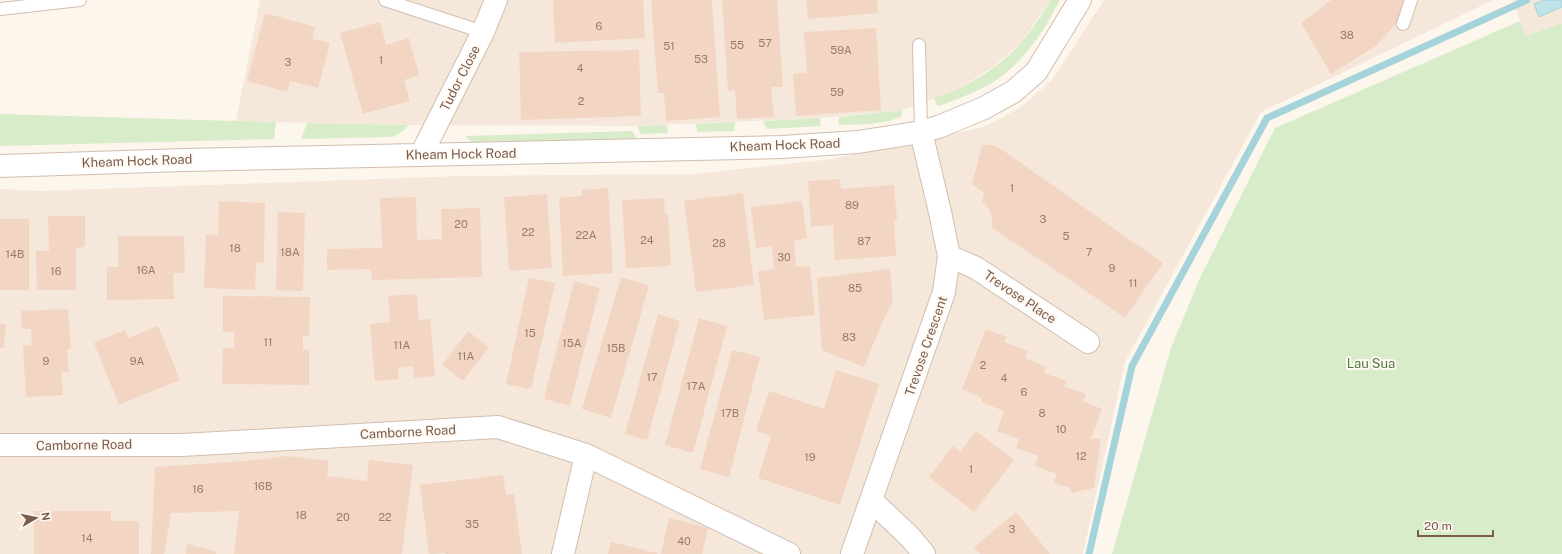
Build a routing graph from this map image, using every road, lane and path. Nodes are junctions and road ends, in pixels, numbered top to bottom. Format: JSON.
{"nodes":[{"id":1,"x":80,"y":0,"type":"edge"},
{"id":2,"x":384,"y":0,"type":"edge"},
{"id":3,"x":496,"y":0,"type":"edge"},
{"id":4,"x":1080,"y":0,"type":"edge"},
{"id":5,"x":1411,"y":0,"type":"edge"},
{"id":6,"x":0,"y":9,"type":"edge"},
{"id":7,"x":1404,"y":24,"type":"dead end"},
{"id":8,"x":483,"y":32,"type":"junction"},
{"id":9,"x":918,"y":45,"type":"dead end"},
{"id":10,"x":921,"y":132,"type":"junction"},
{"id":11,"x":421,"y":155,"type":"junction"},
{"id":12,"x":0,"y":166,"type":"edge"},
{"id":13,"x":948,"y":256,"type":"junction"},
{"id":14,"x":1088,"y":342,"type":"dead end"},
{"id":15,"x":0,"y":446,"type":"edge"},
{"id":16,"x":586,"y":455,"type":"junction"},
{"id":17,"x":872,"y":501,"type":"junction"},
{"id":18,"x":563,"y":554,"type":"edge"},
{"id":19,"x":788,"y":554,"type":"edge"},
{"id":20,"x":852,"y":554,"type":"edge"},
{"id":21,"x":924,"y":554,"type":"edge"}],
"edges":[{"from":1,"to":6,"type":"lane"},
{"from":2,"to":8,"type":"lane"},
{"from":3,"to":8,"type":"street","name":"Tudor Close"},
{"from":4,"to":10,"type":"street","name":"Kheam Hock Road"},
{"from":5,"to":7,"type":"lane"},
{"from":8,"to":11,"type":"street","name":"Tudor Close"},
{"from":9,"to":10,"type":"lane"},
{"from":10,"to":11,"type":"street","name":"Kheam Hock Road"},
{"from":10,"to":13,"type":"street","name":"Trevose Crescent"},
{"from":11,"to":12,"type":"street","name":"Kheam Hock Road"},
{"from":13,"to":14,"type":"street","name":"Trevose Place"},
{"from":13,"to":17,"type":"street","name":"Trevose Crescent"},
{"from":15,"to":16,"type":"street","name":"Camborne Road"},
{"from":16,"to":18,"type":"street"},
{"from":16,"to":19,"type":"street","name":"Camborne Road"},
{"from":17,"to":20,"type":"street","name":"Trevose Crescent"},
{"from":17,"to":21,"type":"street"}]}
